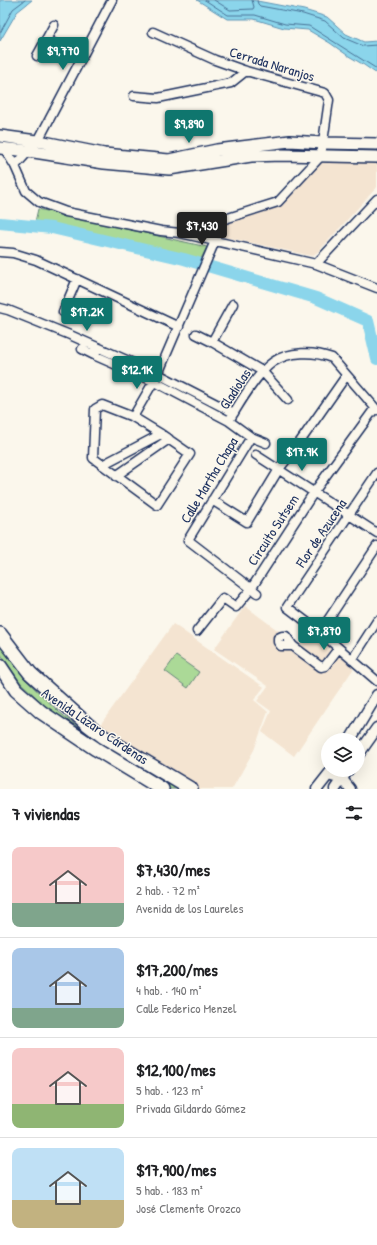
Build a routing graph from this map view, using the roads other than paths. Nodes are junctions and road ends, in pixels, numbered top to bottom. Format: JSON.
{"nodes":[{"id":1,"x":112,"y":0,"type":"edge"},
{"id":2,"x":54,"y":24,"type":"dead end"},
{"id":3,"x":153,"y":32,"type":"dead end"},
{"id":4,"x":46,"y":39,"type":"junction"},
{"id":5,"x":37,"y":56,"type":"dead end"},
{"id":6,"x":81,"y":58,"type":"junction"},
{"id":7,"x":246,"y":71,"type":"junction"},
{"id":8,"x":134,"y":96,"type":"dead end"},
{"id":9,"x":0,"y":136,"type":"edge"},
{"id":10,"x":38,"y":141,"type":"junction"},
{"id":11,"x":323,"y":144,"type":"junction"},
{"id":12,"x":377,"y":144,"type":"edge"},
{"id":13,"x":2,"y":148,"type":"edge"},
{"id":14,"x":28,"y":151,"type":"junction"},
{"id":15,"x":321,"y":156,"type":"junction"},
{"id":16,"x":377,"y":157,"type":"edge"},
{"id":17,"x":15,"y":166,"type":"junction"},
{"id":18,"x":377,"y":198,"type":"edge"},
{"id":19,"x":180,"y":233,"type":"junction"},
{"id":20,"x":216,"y":241,"type":"junction"},
{"id":21,"x":0,"y":252,"type":"edge"},
{"id":22,"x":316,"y":264,"type":"junction"},
{"id":23,"x":77,"y":280,"type":"junction"},
{"id":24,"x":377,"y":288,"type":"edge"},
{"id":25,"x":233,"y":304,"type":"dead end"},
{"id":26,"x":0,"y":308,"type":"edge"},
{"id":27,"x":63,"y":312,"type":"dead end"},
{"id":28,"x":179,"y":327,"type":"junction"},
{"id":29,"x":196,"y":334,"type":"dead end"},
{"id":30,"x":212,"y":342,"type":"junction"},
{"id":31,"x":95,"y":346,"type":"junction"},
{"id":32,"x":82,"y":349,"type":"dead end"},
{"id":33,"x":96,"y":356,"type":"junction"},
{"id":34,"x":262,"y":371,"type":"junction"},
{"id":35,"x":158,"y":374,"type":"junction"},
{"id":36,"x":346,"y":376,"type":"junction"},
{"id":37,"x":153,"y":381,"type":"junction"},
{"id":38,"x":288,"y":400,"type":"dead end"},
{"id":39,"x":376,"y":409,"type":"edge"},
{"id":40,"x":234,"y":413,"type":"junction"},
{"id":41,"x":133,"y":417,"type":"junction"},
{"id":42,"x":229,"y":421,"type":"junction"},
{"id":43,"x":161,"y":434,"type":"junction"},
{"id":44,"x":251,"y":437,"type":"junction"},
{"id":45,"x":169,"y":439,"type":"junction"},
{"id":46,"x":266,"y":443,"type":"dead end"},
{"id":47,"x":256,"y":454,"type":"dead end"},
{"id":48,"x":102,"y":465,"type":"junction"},
{"id":49,"x":279,"y":469,"type":"junction"},
{"id":50,"x":377,"y":473,"type":"edge"},
{"id":51,"x":116,"y":476,"type":"junction"},
{"id":52,"x":314,"y":492,"type":"junction"},
{"id":53,"x":212,"y":500,"type":"junction"},
{"id":54,"x":349,"y":516,"type":"junction"},
{"id":55,"x":377,"y":533,"type":"edge"},
{"id":56,"x":377,"y":546,"type":"edge"},
{"id":57,"x":254,"y":591,"type":"junction"},
{"id":58,"x":377,"y":621,"type":"edge"},
{"id":59,"x":197,"y":631,"type":"dead end"},
{"id":60,"x":320,"y":632,"type":"junction"},
{"id":61,"x":0,"y":634,"type":"edge"},
{"id":62,"x":292,"y":646,"type":"dead end"},
{"id":63,"x":338,"y":649,"type":"junction"},
{"id":64,"x":352,"y":660,"type":"junction"},
{"id":65,"x":0,"y":666,"type":"edge"},
{"id":66,"x":377,"y":681,"type":"edge"},
{"id":67,"x":377,"y":695,"type":"edge"},
{"id":68,"x":377,"y":728,"type":"edge"},
{"id":69,"x":354,"y":733,"type":"edge"},
{"id":70,"x":365,"y":745,"type":"edge"},
{"id":71,"x":326,"y":777,"type":"edge"},
{"id":72,"x":339,"y":777,"type":"edge"},
{"id":73,"x":342,"y":779,"type":"junction"},
{"id":74,"x":162,"y":789,"type":"edge"},
{"id":75,"x":191,"y":789,"type":"edge"},
{"id":76,"x":317,"y":789,"type":"edge"},
{"id":77,"x":334,"y":789,"type":"edge"},
{"id":78,"x":350,"y":789,"type":"edge"}],
"edges":[{"from":1,"to":6,"type":"street"},
{"from":2,"to":4,"type":"street"},
{"from":3,"to":7,"type":"street","name":"Cerrada Naranjos"},
{"from":4,"to":5,"type":"street"},
{"from":4,"to":6,"type":"street"},
{"from":6,"to":10,"type":"street"},
{"from":7,"to":8,"type":"street"},
{"from":7,"to":11,"type":"street","name":"Cerrada Naranjos"},
{"from":9,"to":10,"type":"main road"},
{"from":10,"to":11,"type":"main road"},
{"from":10,"to":14,"type":"street"},
{"from":11,"to":12,"type":"main road"},
{"from":11,"to":15,"type":"street","name":"Cerrada Naranjos"},
{"from":13,"to":14,"type":"main road"},
{"from":13,"to":17,"type":"street"},
{"from":14,"to":15,"type":"main road"},
{"from":14,"to":17,"type":"street"},
{"from":15,"to":16,"type":"main road"},
{"from":15,"to":19,"type":"street"},
{"from":17,"to":19,"type":"street"},
{"from":18,"to":22,"type":"street"},
{"from":19,"to":20,"type":"street"},
{"from":20,"to":22,"type":"street"},
{"from":20,"to":28,"type":"street"},
{"from":21,"to":23,"type":"street"},
{"from":22,"to":24,"type":"street"},
{"from":23,"to":27,"type":"street"},
{"from":23,"to":28,"type":"street"},
{"from":25,"to":30,"type":"street"},
{"from":26,"to":31,"type":"street"},
{"from":28,"to":35,"type":"street"},
{"from":29,"to":30,"type":"street"},
{"from":30,"to":34,"type":"street"},
{"from":31,"to":33,"type":"street"},
{"from":31,"to":35,"type":"street"},
{"from":32,"to":33,"type":"street","name":"Calle Martha Chapa"},
{"from":33,"to":37,"type":"street","name":"Calle Martha Chapa"},
{"from":34,"to":36,"type":"street"},
{"from":34,"to":38,"type":"street"},
{"from":34,"to":40,"type":"street","name":"Gladiolas"},
{"from":35,"to":37,"type":"street"},
{"from":35,"to":40,"type":"street"},
{"from":36,"to":39,"type":"street"},
{"from":36,"to":49,"type":"street"},
{"from":37,"to":41,"type":"street"},
{"from":37,"to":42,"type":"street","name":"Calle Martha Chapa"},
{"from":39,"to":52,"type":"street","name":"Circuito Sutsem"},
{"from":40,"to":42,"type":"street","name":"Gladiolas"},
{"from":41,"to":43,"type":"street"},
{"from":41,"to":48,"type":"street"},
{"from":42,"to":44,"type":"street","name":"Calle Martha Chapa"},
{"from":43,"to":45,"type":"street"},
{"from":43,"to":48,"type":"street"},
{"from":44,"to":46,"type":"street"},
{"from":44,"to":53,"type":"street","name":"Calle Martha Chapa"},
{"from":45,"to":51,"type":"street"},
{"from":45,"to":51,"type":"street"},
{"from":47,"to":49,"type":"street"},
{"from":48,"to":51,"type":"street"},
{"from":49,"to":52,"type":"street"},
{"from":49,"to":53,"type":"street"},
{"from":50,"to":54,"type":"street","name":"Flor de Azucena"},
{"from":52,"to":54,"type":"street"},
{"from":52,"to":57,"type":"street","name":"Circuito Sutsem"},
{"from":53,"to":57,"type":"street","name":"Calle Martha Chapa"},
{"from":54,"to":55,"type":"street"},
{"from":54,"to":60,"type":"street","name":"Flor de Azucena"},
{"from":56,"to":60,"type":"street"},
{"from":57,"to":59,"type":"street","name":"Circuito Sutsem"},
{"from":58,"to":64,"type":"street"},
{"from":60,"to":63,"type":"street"},
{"from":61,"to":75,"type":"highway","name":"Avenida Lázaro Cárdenas"},
{"from":62,"to":63,"type":"street"},
{"from":63,"to":64,"type":"street"},
{"from":64,"to":66,"type":"street"},
{"from":65,"to":74,"type":"highway","name":"Avenida Lázaro Cárdenas"},
{"from":67,"to":69,"type":"street"},
{"from":68,"to":70,"type":"street"},
{"from":71,"to":76,"type":"street"},
{"from":72,"to":73,"type":"street"},
{"from":73,"to":77,"type":"street"},
{"from":73,"to":78,"type":"street"}]}
